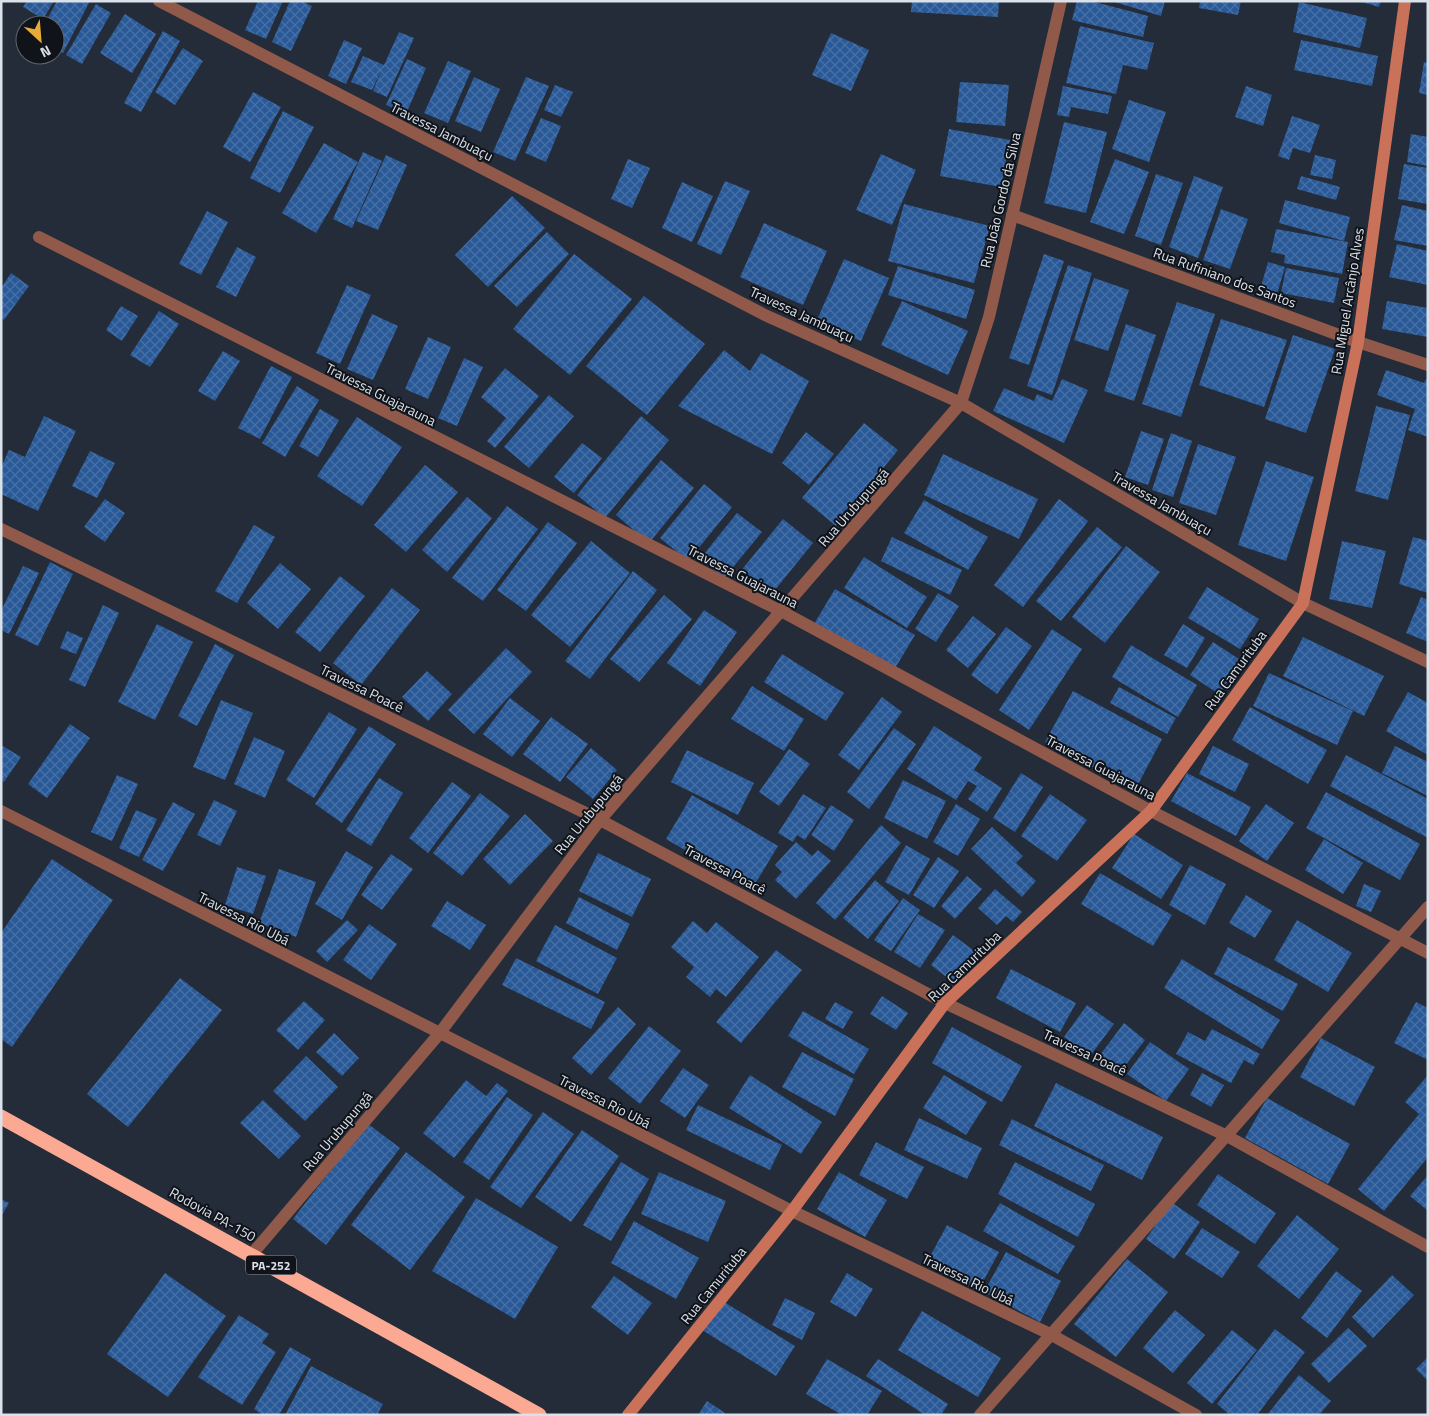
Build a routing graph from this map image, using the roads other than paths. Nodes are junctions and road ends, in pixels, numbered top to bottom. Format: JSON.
{"nodes":[{"id":1,"x":159,"y":1,"type":"edge"},
{"id":2,"x":1061,"y":1,"type":"edge"},
{"id":3,"x":1405,"y":1,"type":"edge"},
{"id":4,"x":1012,"y":215,"type":"junction"},
{"id":5,"x":39,"y":237,"type":"dead end"},
{"id":6,"x":1358,"y":342,"type":"junction"},
{"id":7,"x":1428,"y":365,"type":"edge"},
{"id":8,"x":961,"y":403,"type":"junction"},
{"id":9,"x":1,"y":529,"type":"edge"},
{"id":10,"x":1304,"y":603,"type":"junction"},
{"id":11,"x":781,"y":611,"type":"junction"},
{"id":12,"x":1428,"y":662,"type":"edge"},
{"id":13,"x":1,"y":811,"type":"edge"},
{"id":14,"x":1151,"y":811,"type":"junction"},
{"id":15,"x":600,"y":820,"type":"junction"},
{"id":16,"x":1428,"y":907,"type":"edge"},
{"id":17,"x":1402,"y":939,"type":"junction"},
{"id":18,"x":1428,"y":953,"type":"edge"},
{"id":19,"x":945,"y":1003,"type":"junction"},
{"id":20,"x":439,"y":1034,"type":"junction"},
{"id":21,"x":1,"y":1116,"type":"edge"},
{"id":22,"x":1227,"y":1136,"type":"junction"},
{"id":23,"x":792,"y":1211,"type":"junction"},
{"id":24,"x":1428,"y":1247,"type":"edge"},
{"id":25,"x":252,"y":1254,"type":"junction"},
{"id":26,"x":1050,"y":1334,"type":"junction"},
{"id":27,"x":539,"y":1415,"type":"edge"},
{"id":28,"x":628,"y":1415,"type":"edge"},
{"id":29,"x":980,"y":1415,"type":"edge"},
{"id":30,"x":1196,"y":1415,"type":"edge"}],
"edges":[{"from":1,"to":8,"type":"street","name":"Travessa Jambuaçu"},
{"from":2,"to":4,"type":"street","name":"Rua João Gordo da Silva"},
{"from":3,"to":6,"type":"street","name":"Rua Miguel Arcânjo Alves"},
{"from":4,"to":6,"type":"street","name":"Rua Rufiniano dos Santos"},
{"from":4,"to":8,"type":"street","name":"Rua João Gordo da Silva"},
{"from":5,"to":11,"type":"street","name":"Travessa Guajarauna"},
{"from":6,"to":7,"type":"street","name":"Rua Rufiniano dos Santos"},
{"from":6,"to":10,"type":"street","name":"Rua Miguel Arcânjo Alves"},
{"from":8,"to":10,"type":"street","name":"Travessa Jambuaçu"},
{"from":8,"to":11,"type":"street","name":"Rua Urubupungá"},
{"from":9,"to":15,"type":"street","name":"Travessa Poacê"},
{"from":10,"to":12,"type":"street","name":"Travessa Jambuaçu"},
{"from":10,"to":14,"type":"street","name":"Rua Camurituba"},
{"from":11,"to":14,"type":"street","name":"Travessa Guajarauna"},
{"from":11,"to":15,"type":"street","name":"Rua Urubupungá"},
{"from":13,"to":20,"type":"street","name":"Travessa Rio Ubá"},
{"from":14,"to":17,"type":"street","name":"Travessa Guajarauna"},
{"from":14,"to":19,"type":"street","name":"Rua Camurituba"},
{"from":15,"to":19,"type":"street","name":"Travessa Poacê"},
{"from":15,"to":20,"type":"street","name":"Rua Urubupungá"},
{"from":16,"to":17,"type":"street"},
{"from":17,"to":18,"type":"street","name":"Travessa Guajarauna"},
{"from":17,"to":22,"type":"street"},
{"from":19,"to":22,"type":"street","name":"Travessa Poacê"},
{"from":19,"to":23,"type":"street","name":"Rua Camurituba"},
{"from":20,"to":23,"type":"street","name":"Travessa Rio Ubá"},
{"from":20,"to":25,"type":"street","name":"Rua Urubupungá"},
{"from":21,"to":25,"type":"highway","name":"Rodovia PA-150","number":"PA-252"},
{"from":22,"to":24,"type":"street","name":"Travessa Poacê"},
{"from":22,"to":26,"type":"street"},
{"from":23,"to":26,"type":"street","name":"Travessa Rio Ubá"},
{"from":23,"to":28,"type":"street","name":"Rua Camurituba"},
{"from":25,"to":27,"type":"highway","name":"Rodovia PA-150","number":"PA-252"},
{"from":26,"to":29,"type":"street"},
{"from":26,"to":30,"type":"street","name":"Travessa Rio Ubá"}]}
